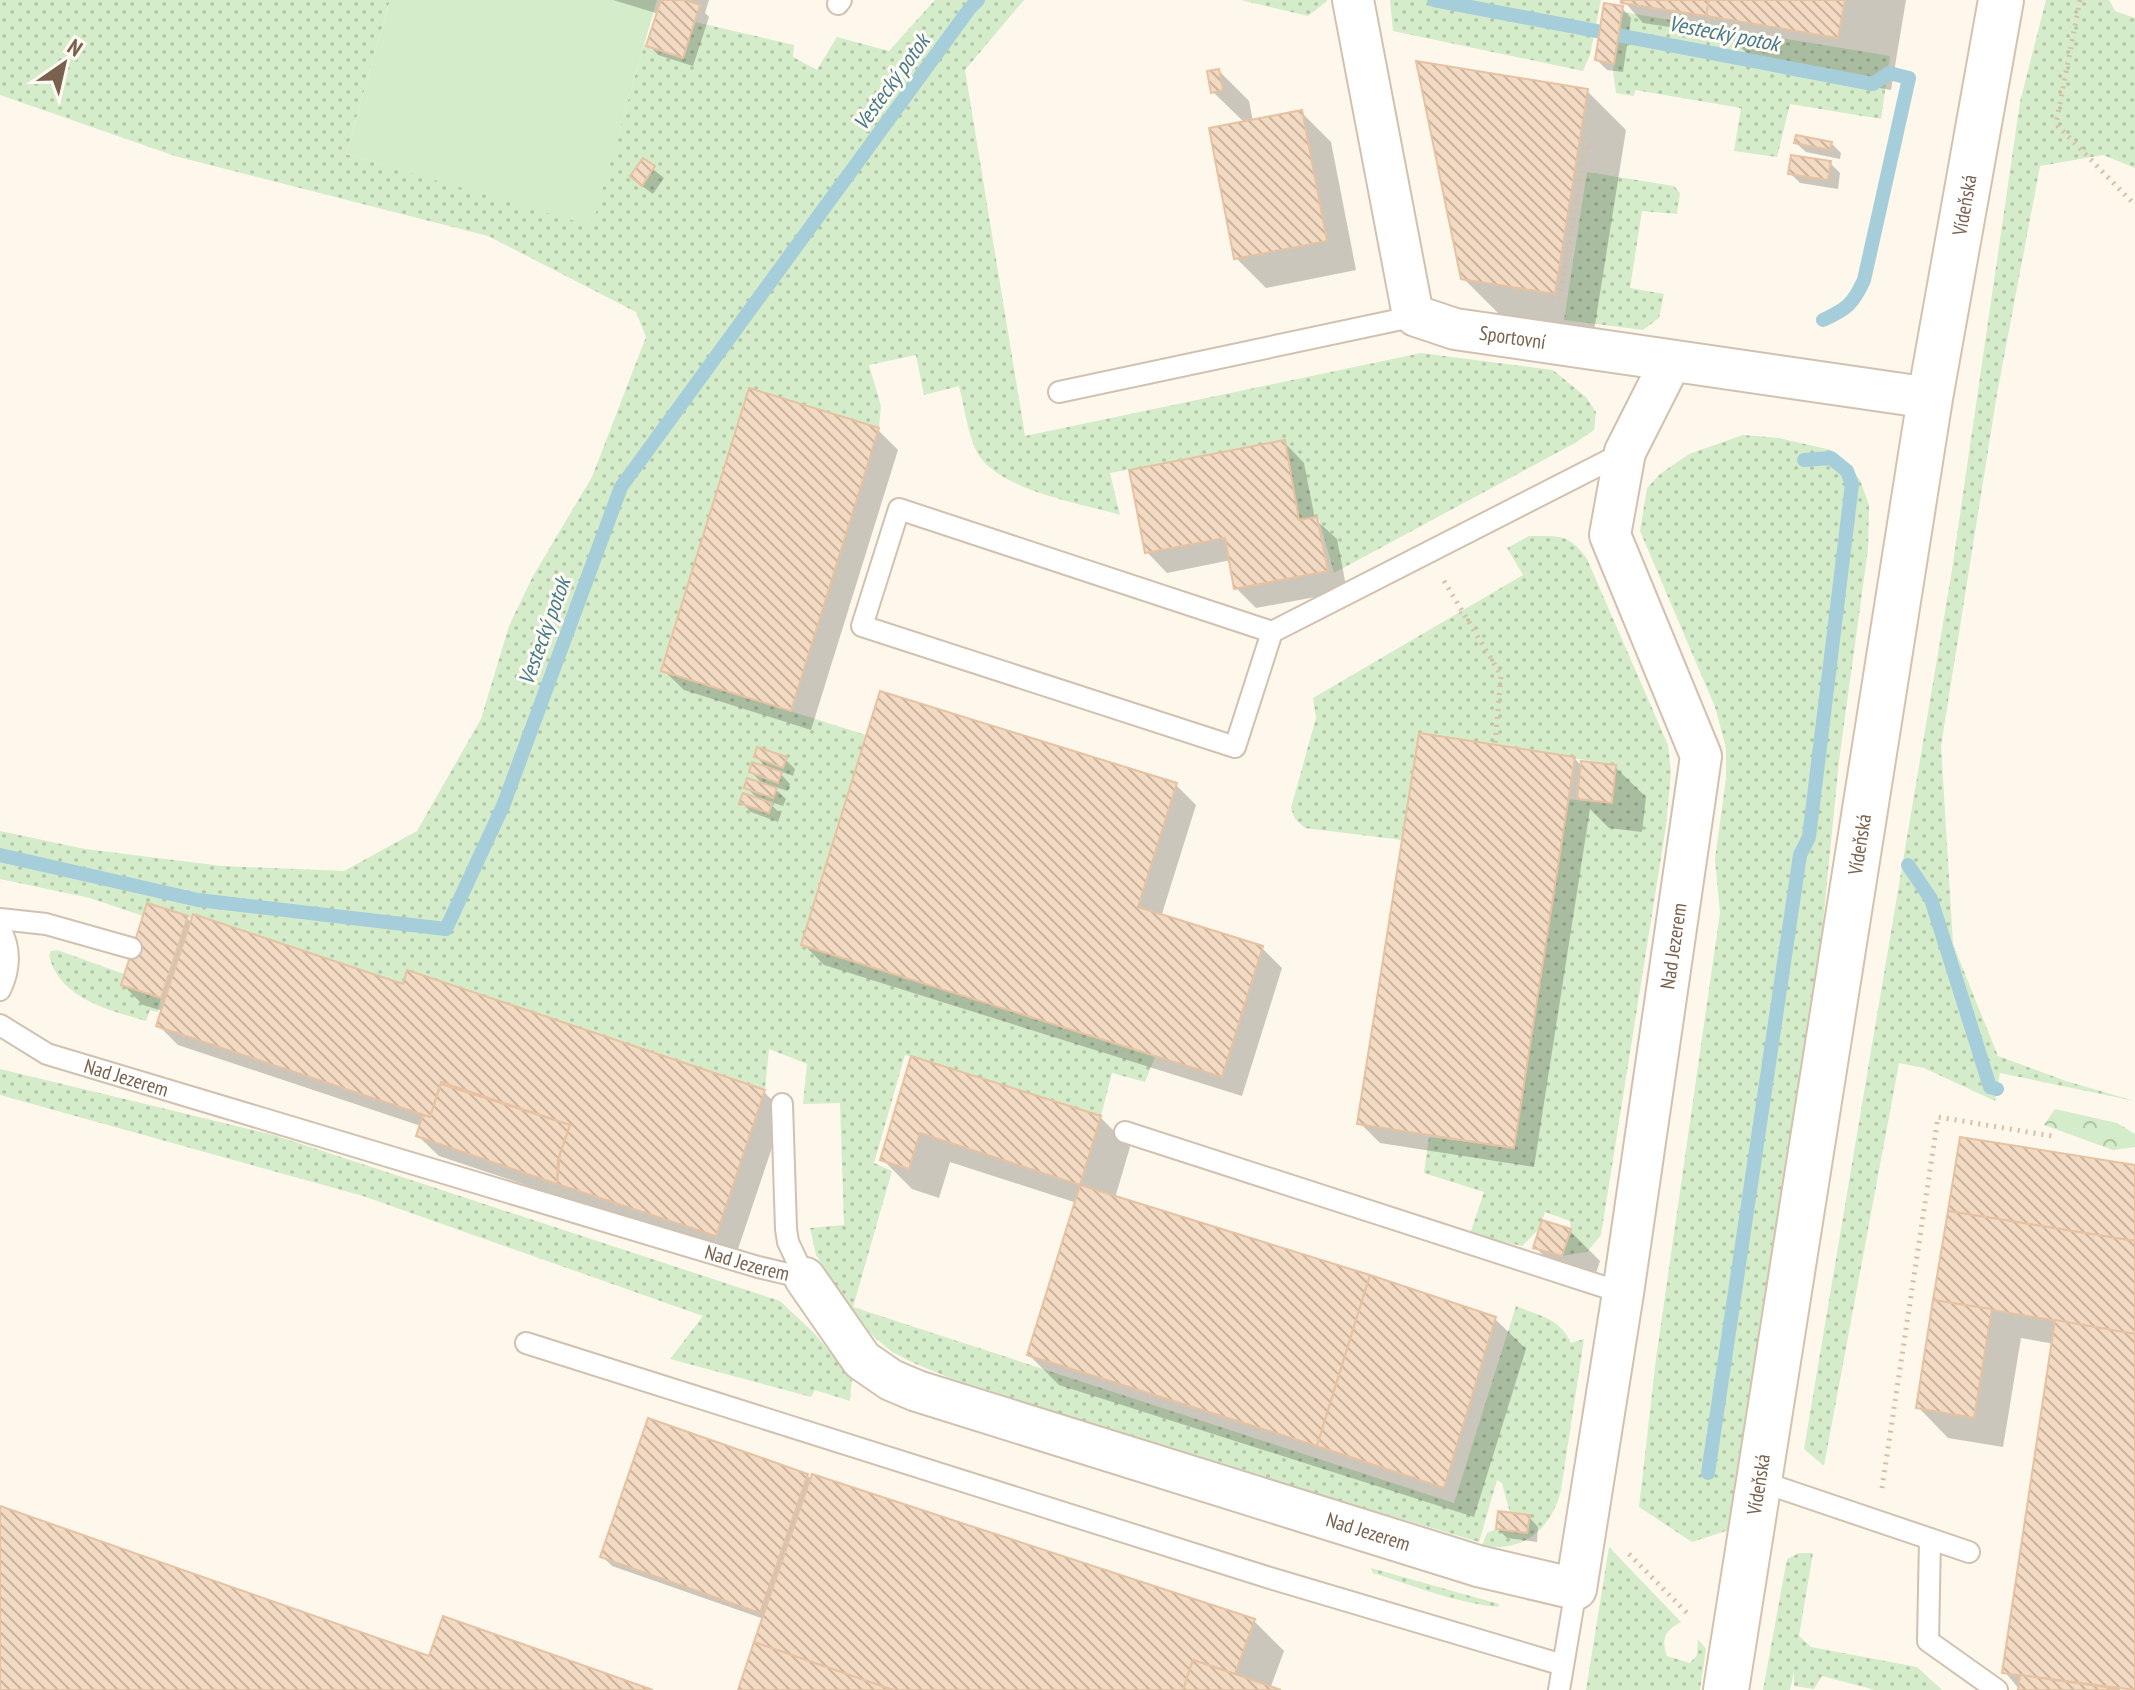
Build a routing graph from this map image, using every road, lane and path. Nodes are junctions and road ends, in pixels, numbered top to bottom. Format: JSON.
{"nodes":[{"id":1,"x":2001,"y":0,"type":"edge"},
{"id":2,"x":2080,"y":0,"type":"edge"},
{"id":3,"x":1354,"y":11,"type":"edge"},
{"id":4,"x":1596,"y":146,"type":"dead end"},
{"id":5,"x":2135,"y":205,"type":"edge"},
{"id":6,"x":1416,"y":316,"type":"junction"},
{"id":7,"x":1552,"y":343,"type":"junction"},
{"id":8,"x":1671,"y":361,"type":"junction"},
{"id":9,"x":1059,"y":392,"type":"dead end"},
{"id":10,"x":1930,"y":398,"type":"junction"},
{"id":11,"x":1625,"y":452,"type":"junction"},
{"id":12,"x":1427,"y":552,"type":"junction"},
{"id":13,"x":1272,"y":632,"type":"junction"},
{"id":14,"x":1495,"y":744,"type":"dead end"},
{"id":15,"x":0,"y":919,"type":"edge"},
{"id":16,"x":0,"y":929,"type":"edge"},
{"id":17,"x":131,"y":948,"type":"dead end"},
{"id":18,"x":0,"y":990,"type":"edge"},
{"id":19,"x":0,"y":1025,"type":"edge"},
{"id":20,"x":782,"y":1104,"type":"dead end"},
{"id":21,"x":1125,"y":1132,"type":"dead end"},
{"id":22,"x":2052,"y":1136,"type":"dead end"},
{"id":23,"x":805,"y":1278,"type":"junction"},
{"id":24,"x":1623,"y":1293,"type":"junction"},
{"id":25,"x":526,"y":1343,"type":"dead end"},
{"id":26,"x":1759,"y":1481,"type":"junction"},
{"id":27,"x":1589,"y":1513,"type":"junction"},
{"id":28,"x":1877,"y":1521,"type":"junction"},
{"id":29,"x":1930,"y":1539,"type":"junction"},
{"id":30,"x":1969,"y":1552,"type":"dead end"},
{"id":31,"x":1576,"y":1589,"type":"junction"},
{"id":32,"x":1563,"y":1665,"type":"junction"},
{"id":33,"x":1728,"y":1674,"type":"edge"},
{"id":34,"x":1559,"y":1690,"type":"edge"},
{"id":35,"x":1997,"y":1690,"type":"edge"}],
"edges":[{"from":1,"to":10,"type":"main road","name":"Vídeňská"},
{"from":2,"to":5,"type":"path"},
{"from":3,"to":6,"type":"street"},
{"from":4,"to":7,"type":"path"},
{"from":6,"to":7,"type":"street","name":"Sportovní"},
{"from":6,"to":9,"type":"lane"},
{"from":7,"to":8,"type":"street","name":"Sportovní"},
{"from":8,"to":10,"type":"street","name":"Sportovní"},
{"from":8,"to":11,"type":"street","name":"Nad Jezerem"},
{"from":10,"to":26,"type":"main road","name":"Vídeňská"},
{"from":11,"to":12,"type":"lane"},
{"from":11,"to":24,"type":"street","name":"Nad Jezerem"},
{"from":12,"to":13,"type":"lane"},
{"from":12,"to":14,"type":"path"},
{"from":13,"to":13,"type":"lane"},
{"from":15,"to":17,"type":"lane"},
{"from":16,"to":18,"type":"lane"},
{"from":19,"to":23,"type":"lane","name":"Nad Jezerem"},
{"from":20,"to":23,"type":"lane"},
{"from":21,"to":24,"type":"lane"},
{"from":22,"to":28,"type":"path"},
{"from":23,"to":31,"type":"street","name":"Nad Jezerem"},
{"from":24,"to":27,"type":"street","name":"Nad Jezerem"},
{"from":25,"to":32,"type":"lane"},
{"from":26,"to":28,"type":"lane"},
{"from":26,"to":33,"type":"main road","name":"Vídeňská"},
{"from":27,"to":31,"type":"street","name":"Nad Jezerem"},
{"from":27,"to":33,"type":"path"},
{"from":28,"to":29,"type":"lane"},
{"from":29,"to":30,"type":"lane"},
{"from":29,"to":35,"type":"lane"},
{"from":31,"to":32,"type":"lane"},
{"from":32,"to":34,"type":"lane"}]}
